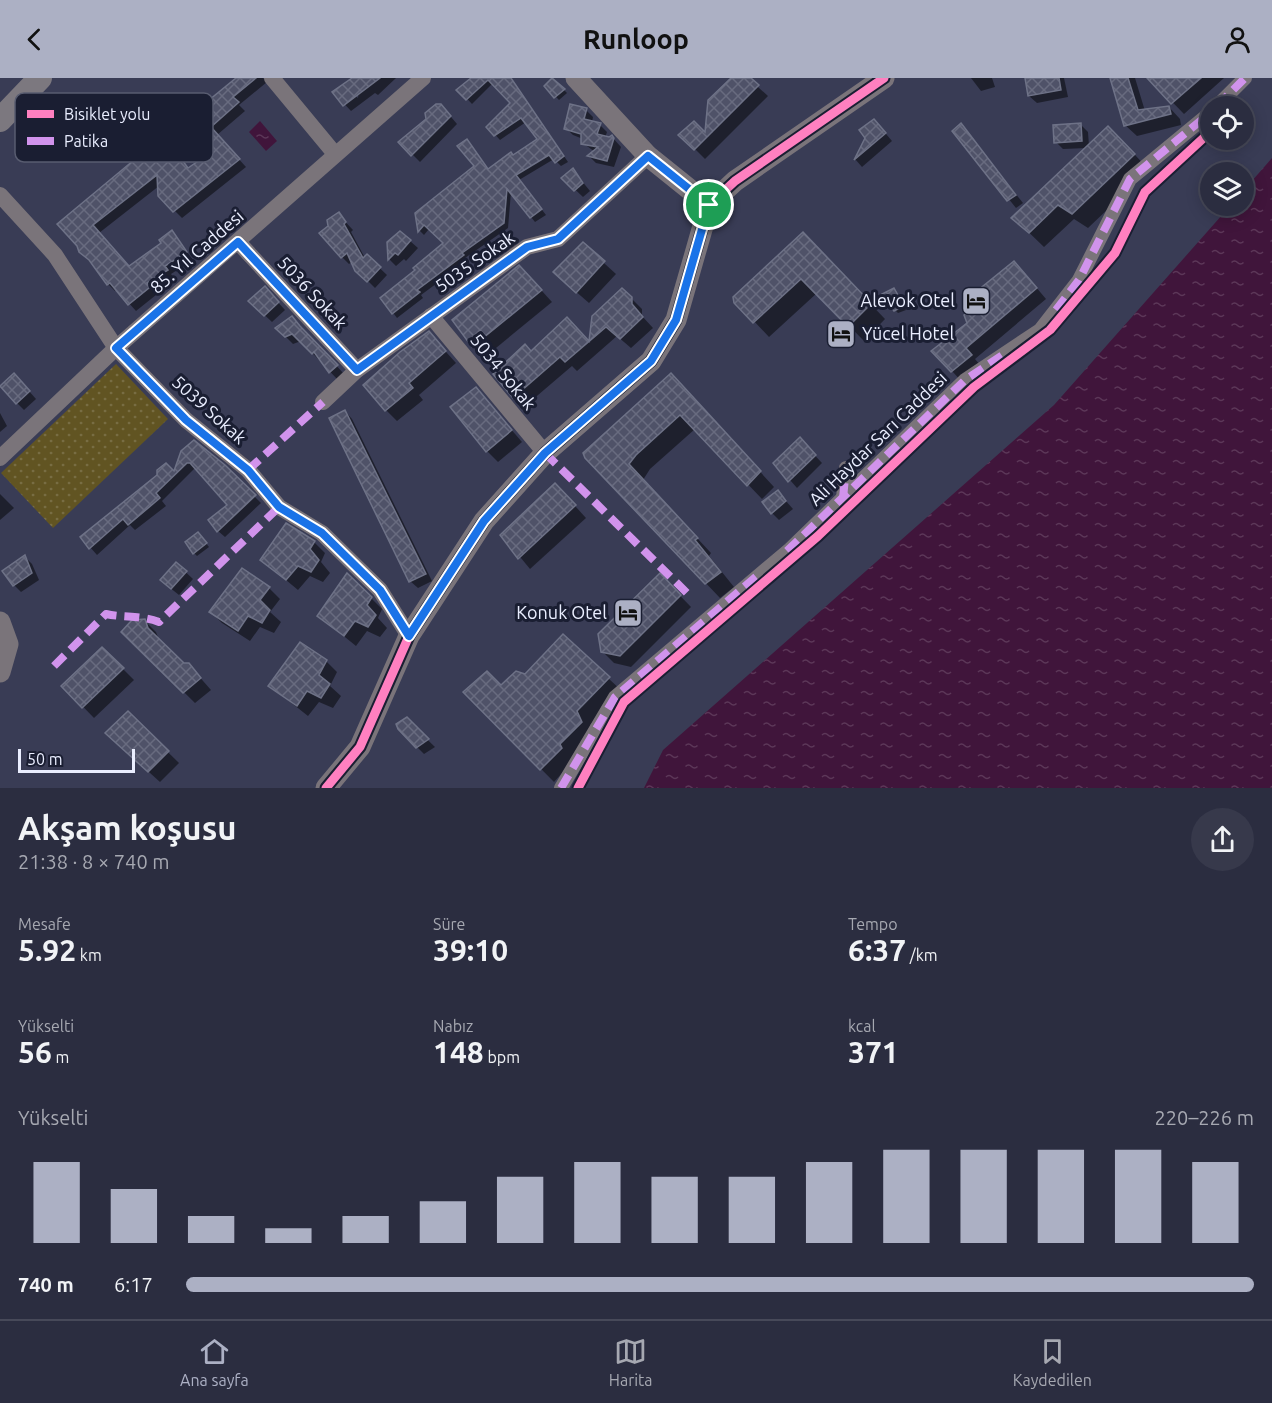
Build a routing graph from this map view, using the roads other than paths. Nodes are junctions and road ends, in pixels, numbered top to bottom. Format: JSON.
{"nodes":[{"id":1,"x":40,"y":78,"type":"edge"},
{"id":2,"x":272,"y":78,"type":"edge"},
{"id":3,"x":423,"y":78,"type":"edge"},
{"id":4,"x":576,"y":78,"type":"edge"},
{"id":5,"x":884,"y":78,"type":"edge"},
{"id":6,"x":1245,"y":78,"type":"edge"},
{"id":7,"x":26,"y":93,"type":"edge"},
{"id":8,"x":1227,"y":96,"type":"edge"},
{"id":9,"x":15,"y":104,"type":"edge"},
{"id":10,"x":0,"y":120,"type":"edge"},
{"id":11,"x":1200,"y":121,"type":"edge"},
{"id":12,"x":334,"y":154,"type":"junction"},
{"id":13,"x":648,"y":156,"type":"junction"},
{"id":14,"x":0,"y":195,"type":"edge"},
{"id":15,"x":709,"y":205,"type":"junction"},
{"id":16,"x":238,"y":242,"type":"junction"},
{"id":17,"x":431,"y":316,"type":"junction"},
{"id":18,"x":116,"y":348,"type":"junction"},
{"id":19,"x":357,"y":370,"type":"junction"},
{"id":20,"x":323,"y":402,"type":"dead end"},
{"id":21,"x":545,"y":453,"type":"junction"},
{"id":22,"x":0,"y":458,"type":"edge"},
{"id":23,"x":846,"y":468,"type":"dead end"},
{"id":24,"x":843,"y":498,"type":"junction"},
{"id":25,"x":0,"y":622,"type":"edge"},
{"id":26,"x":409,"y":636,"type":"junction"},
{"id":27,"x":0,"y":672,"type":"edge"},
{"id":28,"x":326,"y":788,"type":"edge"},
{"id":29,"x":561,"y":788,"type":"edge"}],
"edges":[{"from":1,"to":7,"type":"main road"},
{"from":2,"to":12,"type":"street"},
{"from":3,"to":12,"type":"street","name":"85. Yıl Caddesi"},
{"from":4,"to":13,"type":"street"},
{"from":5,"to":15,"type":"street"},
{"from":6,"to":8,"type":"street"},
{"from":9,"to":10,"type":"main road"},
{"from":11,"to":24,"type":"street","name":"Ali Haydar Sarı Caddesi"},
{"from":12,"to":16,"type":"street","name":"85. Yıl Caddesi"},
{"from":13,"to":15,"type":"street"},
{"from":13,"to":17,"type":"street","name":"5035 Sokak"},
{"from":14,"to":18,"type":"street","name":"5039 Sokak"},
{"from":15,"to":21,"type":"street"},
{"from":16,"to":18,"type":"street","name":"85. Yıl Caddesi"},
{"from":16,"to":19,"type":"street","name":"5036 Sokak"},
{"from":17,"to":19,"type":"street","name":"5035 Sokak"},
{"from":17,"to":21,"type":"street","name":"5034 Sokak"},
{"from":18,"to":22,"type":"street","name":"85. Yıl Caddesi"},
{"from":18,"to":26,"type":"street","name":"5039 Sokak"},
{"from":19,"to":20,"type":"street","name":"5035 Sokak"},
{"from":21,"to":26,"type":"street"},
{"from":23,"to":24,"type":"street"},
{"from":24,"to":29,"type":"street","name":"Ali Haydar Sarı Caddesi"},
{"from":25,"to":27,"type":"street"},
{"from":26,"to":28,"type":"street"}]}
